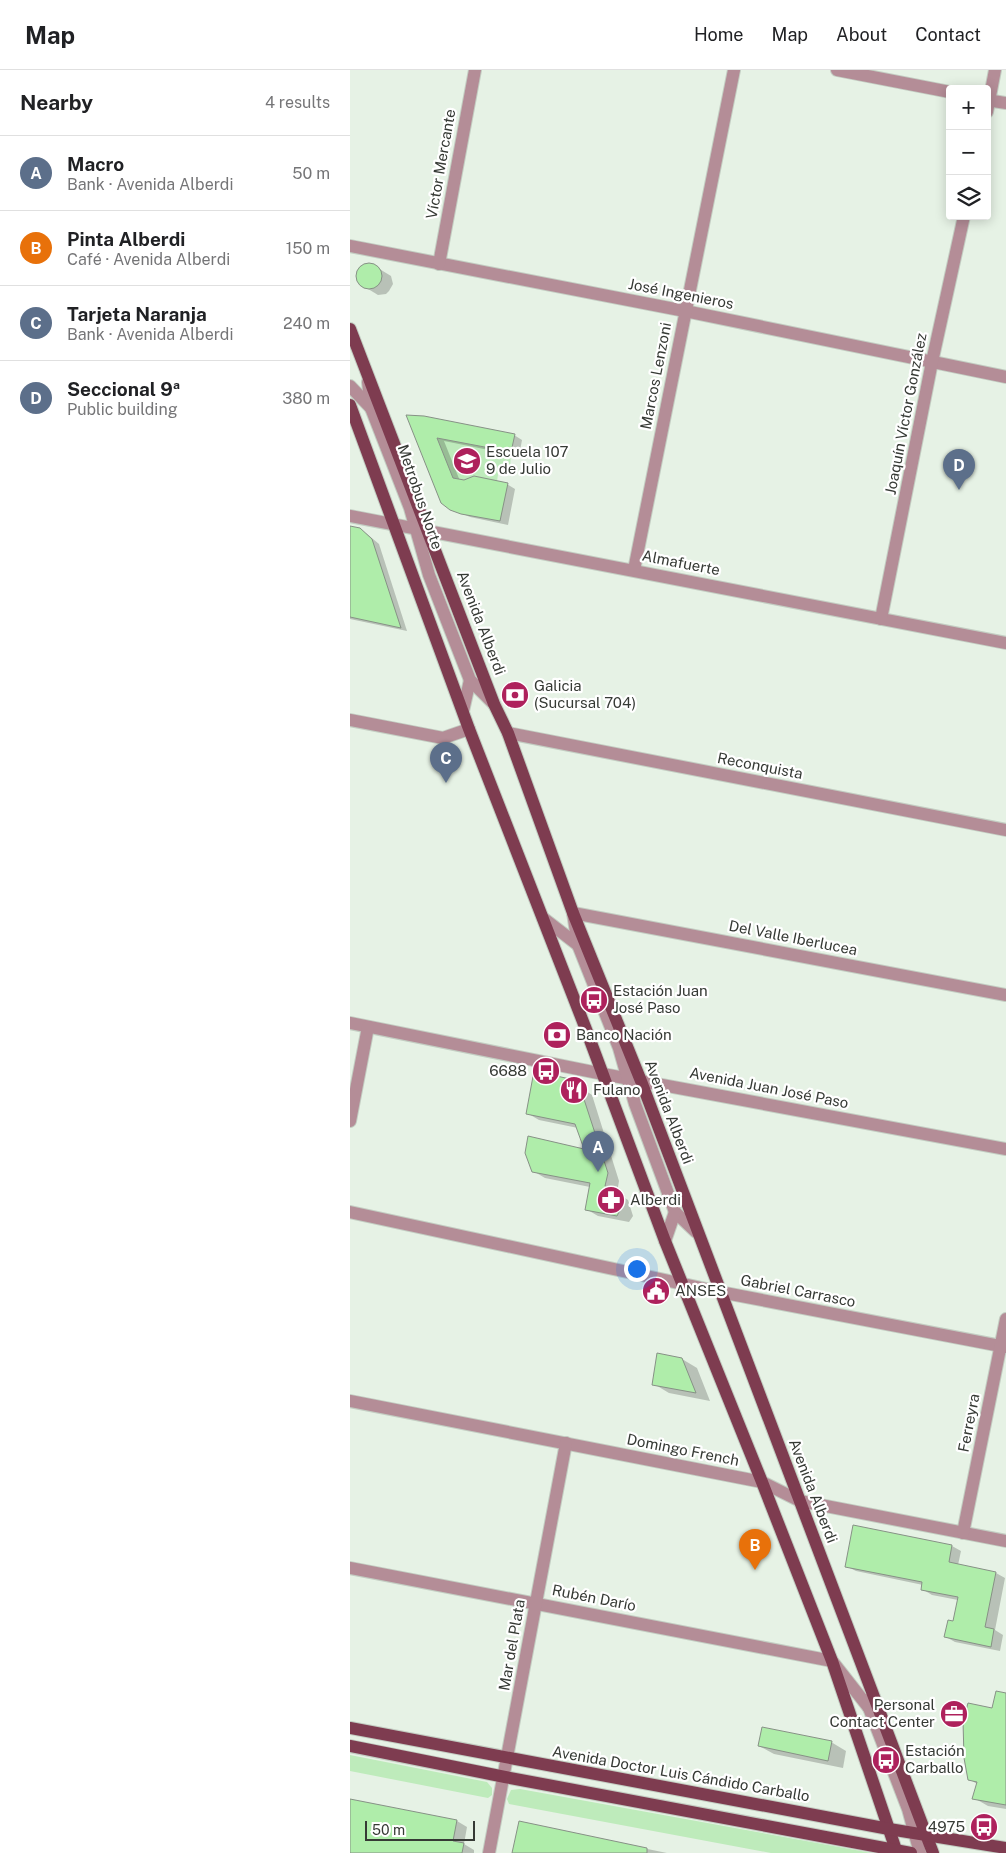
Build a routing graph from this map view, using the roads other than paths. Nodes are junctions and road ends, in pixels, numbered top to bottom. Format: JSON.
{"nodes":[{"id":1,"x":475,"y":70,"type":"edge"},
{"id":2,"x":734,"y":70,"type":"edge"},
{"id":3,"x":836,"y":70,"type":"edge"},
{"id":4,"x":996,"y":70,"type":"edge"},
{"id":5,"x":946,"y":91,"type":"edge"},
{"id":6,"x":991,"y":91,"type":"edge"},
{"id":7,"x":1006,"y":103,"type":"edge"},
{"id":8,"x":991,"y":104,"type":"edge"},
{"id":9,"x":963,"y":220,"type":"edge"},
{"id":10,"x":350,"y":246,"type":"edge"},
{"id":11,"x":439,"y":264,"type":"junction"},
{"id":12,"x":685,"y":311,"type":"junction"},
{"id":13,"x":350,"y":329,"type":"edge"},
{"id":14,"x":932,"y":362,"type":"junction"},
{"id":15,"x":367,"y":372,"type":"junction"},
{"id":16,"x":1006,"y":377,"type":"edge"},
{"id":17,"x":350,"y":386,"type":"edge"},
{"id":18,"x":350,"y":405,"type":"edge"},
{"id":19,"x":371,"y":408,"type":"junction"},
{"id":20,"x":350,"y":516,"type":"edge"},
{"id":21,"x":394,"y":525,"type":"junction"},
{"id":22,"x":416,"y":529,"type":"junction"},
{"id":23,"x":429,"y":532,"type":"junction"},
{"id":24,"x":634,"y":570,"type":"junction"},
{"id":25,"x":881,"y":619,"type":"junction"},
{"id":26,"x":1006,"y":643,"type":"edge"},
{"id":27,"x":470,"y":680,"type":"junction"},
{"id":28,"x":494,"y":704,"type":"junction"},
{"id":29,"x":463,"y":711,"type":"junction"},
{"id":30,"x":350,"y":720,"type":"edge"},
{"id":31,"x":469,"y":729,"type":"junction"},
{"id":32,"x":508,"y":734,"type":"junction"},
{"id":33,"x":1006,"y":830,"type":"edge"},
{"id":34,"x":573,"y":913,"type":"junction"},
{"id":35,"x":544,"y":918,"type":"junction"},
{"id":36,"x":578,"y":945,"type":"junction"},
{"id":37,"x":1006,"y":995,"type":"edge"},
{"id":38,"x":350,"y":1024,"type":"edge"},
{"id":39,"x":368,"y":1027,"type":"junction"},
{"id":40,"x":603,"y":1074,"type":"junction"},
{"id":41,"x":634,"y":1080,"type":"junction"},
{"id":42,"x":350,"y":1121,"type":"edge"},
{"id":43,"x":1006,"y":1149,"type":"edge"},
{"id":44,"x":350,"y":1212,"type":"edge"},
{"id":45,"x":675,"y":1212,"type":"junction"},
{"id":46,"x":696,"y":1232,"type":"junction"},
{"id":47,"x":665,"y":1241,"type":"junction"},
{"id":48,"x":682,"y":1283,"type":"junction"},
{"id":49,"x":720,"y":1292,"type":"junction"},
{"id":50,"x":1006,"y":1319,"type":"edge"},
{"id":51,"x":1003,"y":1346,"type":"edge"},
{"id":52,"x":350,"y":1401,"type":"edge"},
{"id":53,"x":566,"y":1443,"type":"junction"},
{"id":54,"x":762,"y":1482,"type":"junction"},
{"id":55,"x":800,"y":1501,"type":"junction"},
{"id":56,"x":963,"y":1533,"type":"junction"},
{"id":57,"x":1006,"y":1541,"type":"edge"},
{"id":58,"x":350,"y":1568,"type":"edge"},
{"id":59,"x":536,"y":1603,"type":"junction"},
{"id":60,"x":832,"y":1661,"type":"junction"},
{"id":61,"x":862,"y":1666,"type":"junction"},
{"id":62,"x":869,"y":1708,"type":"junction"},
{"id":63,"x":350,"y":1728,"type":"edge"},
{"id":64,"x":350,"y":1746,"type":"edge"},
{"id":65,"x":507,"y":1758,"type":"junction"},
{"id":66,"x":505,"y":1777,"type":"junction"},
{"id":67,"x":889,"y":1829,"type":"junction"},
{"id":68,"x":920,"y":1834,"type":"junction"},
{"id":69,"x":1006,"y":1848,"type":"edge"},
{"id":70,"x":897,"y":1852,"type":"edge"},
{"id":71,"x":489,"y":1853,"type":"edge"},
{"id":72,"x":911,"y":1853,"type":"edge"},
{"id":73,"x":920,"y":1853,"type":"edge"},
{"id":74,"x":933,"y":1853,"type":"edge"}],
"edges":[{"from":1,"to":11,"type":"street","name":"Víctor Mercante"},
{"from":2,"to":12,"type":"street","name":"Marcos Lenzoni"},
{"from":3,"to":5,"type":"street"},
{"from":4,"to":6,"type":"street"},
{"from":7,"to":8,"type":"street"},
{"from":9,"to":14,"type":"street","name":"Joaquín Víctor González"},
{"from":10,"to":11,"type":"street","name":"José Ingenieros"},
{"from":11,"to":12,"type":"street","name":"José Ingenieros"},
{"from":12,"to":14,"type":"street","name":"José Ingenieros"},
{"from":12,"to":24,"type":"street","name":"Marcos Lenzoni"},
{"from":13,"to":15,"type":"main road","name":"Avenida Alberdi"},
{"from":14,"to":16,"type":"street","name":"José Ingenieros"},
{"from":14,"to":25,"type":"street","name":"Joaquín Víctor González"},
{"from":15,"to":19,"type":"street","name":"Metrobus Norte"},
{"from":15,"to":23,"type":"main road","name":"Avenida Alberdi"},
{"from":17,"to":19,"type":"street","name":"Metrobus Norte"},
{"from":18,"to":21,"type":"main road"},
{"from":19,"to":22,"type":"street","name":"Metrobus Norte"},
{"from":20,"to":21,"type":"street","name":"Almafuerte"},
{"from":21,"to":22,"type":"street","name":"Almafuerte"},
{"from":21,"to":29,"type":"main road"},
{"from":22,"to":23,"type":"street","name":"Almafuerte"},
{"from":22,"to":27,"type":"street","name":"Metrobus Norte"},
{"from":23,"to":24,"type":"street","name":"Almafuerte"},
{"from":23,"to":28,"type":"main road","name":"Avenida Alberdi"},
{"from":24,"to":25,"type":"street","name":"Almafuerte"},
{"from":25,"to":26,"type":"street","name":"Almafuerte"},
{"from":27,"to":28,"type":"street","name":"Metrobus Norte"},
{"from":27,"to":29,"type":"street"},
{"from":28,"to":32,"type":"main road","name":"Avenida Alberdi"},
{"from":29,"to":31,"type":"main road"},
{"from":30,"to":31,"type":"street"},
{"from":31,"to":35,"type":"main road"},
{"from":32,"to":33,"type":"street","name":"Reconquista"},
{"from":32,"to":34,"type":"main road","name":"Avenida Alberdi"},
{"from":34,"to":36,"type":"street"},
{"from":34,"to":37,"type":"street","name":"Del Valle Iberlucea"},
{"from":34,"to":41,"type":"main road","name":"Avenida Alberdi"},
{"from":35,"to":36,"type":"street"},
{"from":35,"to":40,"type":"main road"},
{"from":36,"to":41,"type":"street"},
{"from":38,"to":39,"type":"street","name":"Avenida Juan José Paso"},
{"from":39,"to":40,"type":"street","name":"Avenida Juan José Paso"},
{"from":39,"to":42,"type":"street"},
{"from":40,"to":41,"type":"street","name":"Avenida Juan José Paso"},
{"from":40,"to":47,"type":"main road"},
{"from":41,"to":43,"type":"street","name":"Avenida Juan José Paso"},
{"from":41,"to":45,"type":"street"},
{"from":41,"to":46,"type":"main road","name":"Avenida Alberdi"},
{"from":44,"to":48,"type":"street","name":"Gabriel Carrasco"},
{"from":45,"to":46,"type":"street"},
{"from":45,"to":47,"type":"street"},
{"from":46,"to":49,"type":"main road","name":"Avenida Alberdi"},
{"from":47,"to":48,"type":"main road"},
{"from":48,"to":49,"type":"street","name":"Gabriel Carrasco"},
{"from":48,"to":54,"type":"main road"},
{"from":49,"to":51,"type":"street","name":"Gabriel Carrasco"},
{"from":49,"to":55,"type":"main road","name":"Avenida Alberdi"},
{"from":50,"to":51,"type":"street","name":"Ferreyra"},
{"from":51,"to":56,"type":"street","name":"Ferreyra"},
{"from":52,"to":53,"type":"street","name":"Domingo French"},
{"from":53,"to":54,"type":"street","name":"Domingo French"},
{"from":53,"to":59,"type":"street","name":"Mar del Plata"},
{"from":54,"to":55,"type":"street","name":"Domingo French"},
{"from":54,"to":60,"type":"main road"},
{"from":55,"to":56,"type":"street","name":"Domingo French"},
{"from":55,"to":61,"type":"main road","name":"Avenida Alberdi"},
{"from":56,"to":57,"type":"street","name":"Domingo French"},
{"from":58,"to":59,"type":"street","name":"Rubén Darío"},
{"from":59,"to":60,"type":"street","name":"Rubén Darío"},
{"from":59,"to":65,"type":"street","name":"Mar del Plata"},
{"from":60,"to":62,"type":"street"},
{"from":60,"to":67,"type":"main road"},
{"from":61,"to":62,"type":"street"},
{"from":61,"to":68,"type":"main road","name":"Avenida Alberdi"},
{"from":62,"to":68,"type":"street"},
{"from":63,"to":65,"type":"main road","name":"Avenida Doctor Luis Cándido Carballo"},
{"from":64,"to":66,"type":"main road"},
{"from":65,"to":66,"type":"street","name":"Mar del Plata"},
{"from":65,"to":67,"type":"main road","name":"Avenida Doctor Luis Cándido Carballo"},
{"from":66,"to":70,"type":"main road"},
{"from":66,"to":71,"type":"street","name":"Mar del Plata"},
{"from":67,"to":68,"type":"main road","name":"Avenida Doctor Luis Cándido Carballo"},
{"from":67,"to":70,"type":"main road"},
{"from":68,"to":69,"type":"main road","name":"Avenida Doctor Luis Cándido Carballo"},
{"from":68,"to":73,"type":"street"},
{"from":68,"to":74,"type":"main road","name":"Avenida Alberdi"},
{"from":70,"to":72,"type":"main road"}]}
